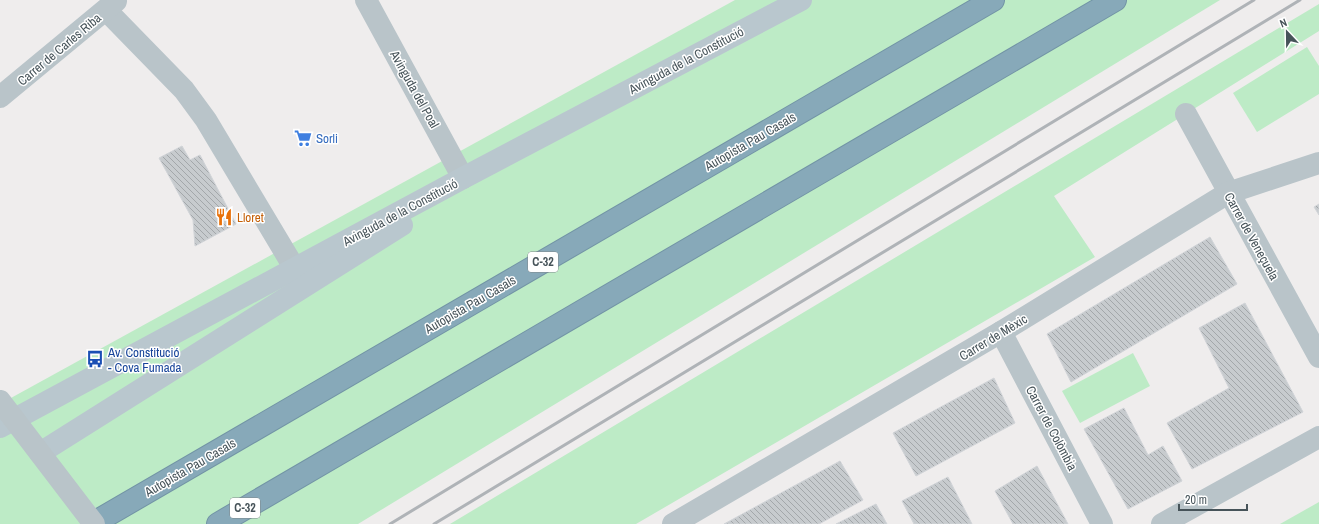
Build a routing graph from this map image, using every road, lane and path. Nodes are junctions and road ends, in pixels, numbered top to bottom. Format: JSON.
{"nodes":[{"id":1,"x":366,"y":0,"type":"edge"},
{"id":2,"x":993,"y":0,"type":"edge"},
{"id":3,"x":1115,"y":0,"type":"edge"},
{"id":4,"x":790,"y":3,"type":"edge"},
{"id":5,"x":112,"y":5,"type":"edge"},
{"id":6,"x":0,"y":97,"type":"edge"},
{"id":7,"x":1186,"y":114,"type":"dead end"},
{"id":8,"x":1319,"y":163,"type":"edge"},
{"id":9,"x":463,"y":178,"type":"junction"},
{"id":10,"x":442,"y":190,"type":"junction"},
{"id":11,"x":1228,"y":193,"type":"junction"},
{"id":12,"x":295,"y":269,"type":"junction"},
{"id":13,"x":1001,"y":332,"type":"junction"},
{"id":14,"x":1319,"y":357,"type":"edge"},
{"id":15,"x":0,"y":401,"type":"edge"},
{"id":16,"x":0,"y":427,"type":"edge"},
{"id":17,"x":1319,"y":437,"type":"edge"},
{"id":18,"x":40,"y":453,"type":"junction"},
{"id":19,"x":93,"y":524,"type":"edge"},
{"id":20,"x":218,"y":524,"type":"edge"},
{"id":21,"x":673,"y":524,"type":"edge"},
{"id":22,"x":1102,"y":524,"type":"edge"},
{"id":23,"x":1162,"y":524,"type":"edge"}],
"edges":[{"from":1,"to":9,"type":"street","name":"Avinguda del Poal"},
{"from":2,"to":19,"type":"highway","name":"Autopista Pau Casals","number":"C-32"},
{"from":3,"to":20,"type":"highway","number":"C-32"},
{"from":4,"to":9,"type":"street","name":"Avinguda de la Constitució"},
{"from":5,"to":6,"type":"street","name":"Carrer de Carles Riba"},
{"from":5,"to":12,"type":"street"},
{"from":7,"to":11,"type":"street","name":"Carrer de Veneçuela"},
{"from":8,"to":11,"type":"street","name":"Carrer de Mèxic"},
{"from":9,"to":10,"type":"street","name":"Avinguda de la Constitució"},
{"from":10,"to":12,"type":"street","name":"Avinguda de la Constitució"},
{"from":10,"to":18,"type":"street"},
{"from":11,"to":13,"type":"street","name":"Carrer de Mèxic"},
{"from":11,"to":14,"type":"street","name":"Carrer de Veneçuela"},
{"from":12,"to":16,"type":"street","name":"Avinguda de la Constitució"},
{"from":13,"to":21,"type":"street","name":"Carrer de Mèxic"},
{"from":13,"to":22,"type":"street","name":"Carrer de Colòmbia"},
{"from":15,"to":18,"type":"street","bridge":true},
{"from":17,"to":23,"type":"street"},
{"from":18,"to":19,"type":"street","bridge":true}]}
